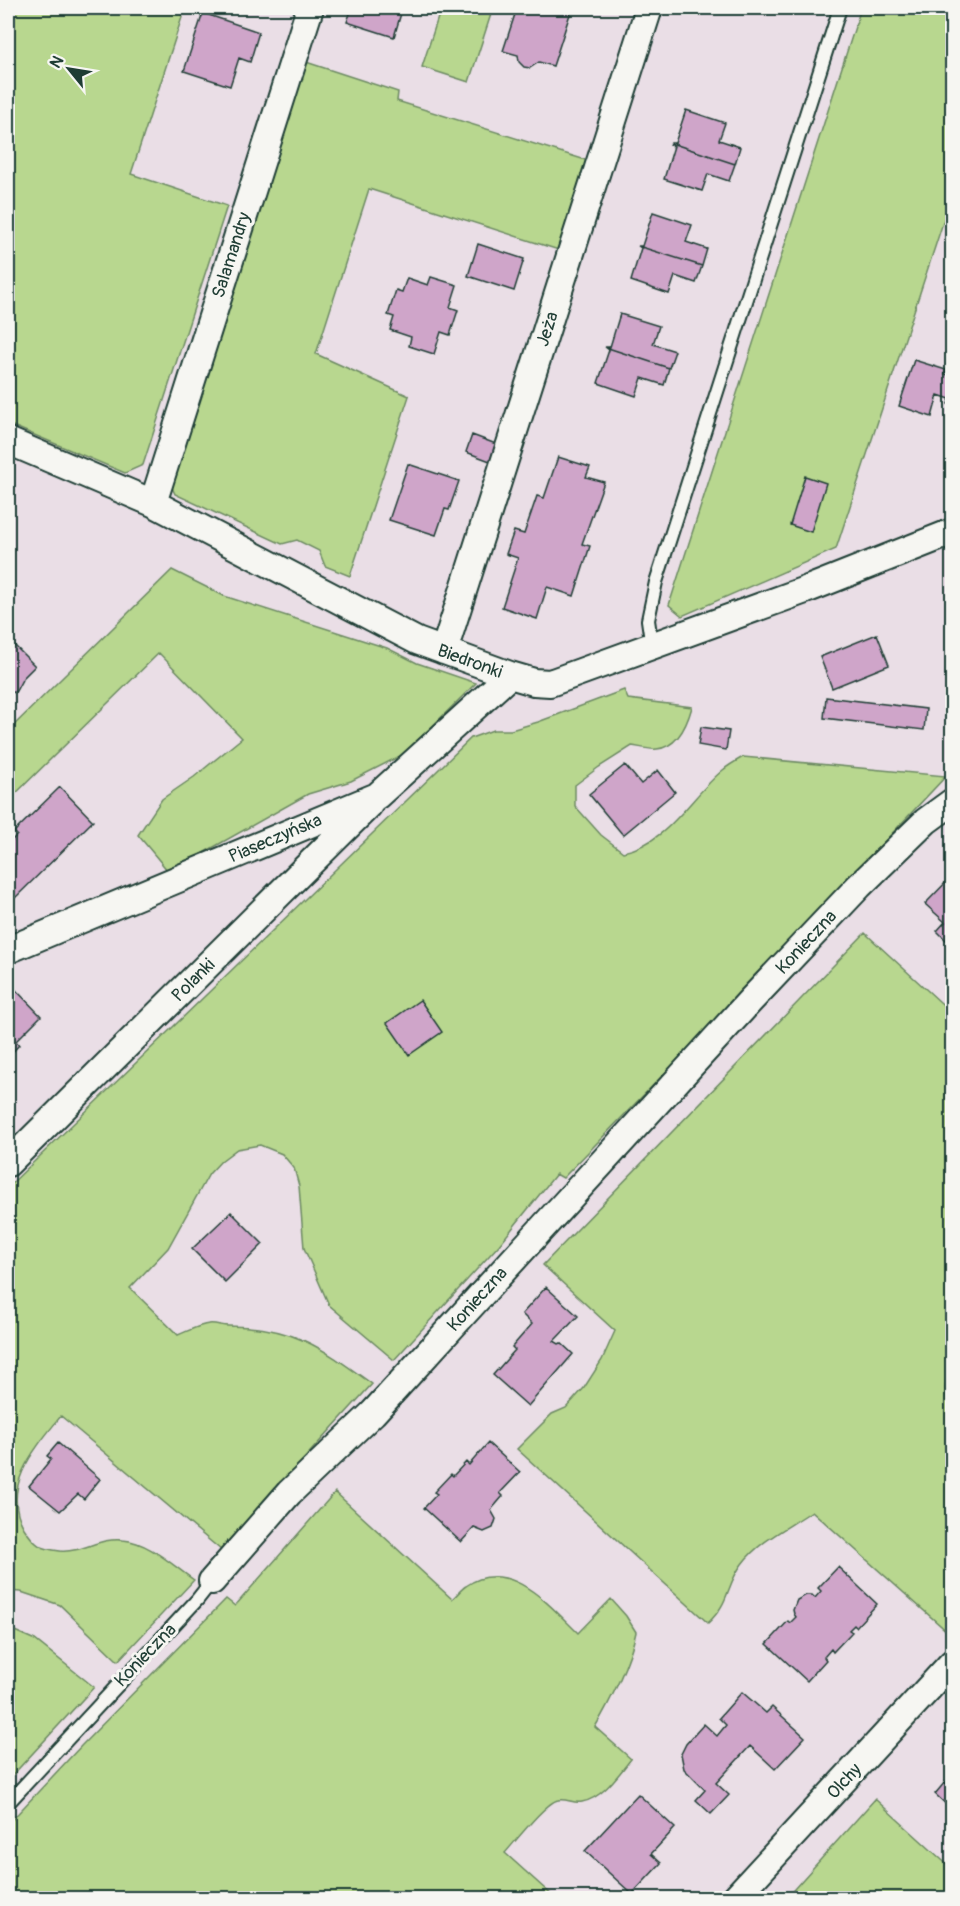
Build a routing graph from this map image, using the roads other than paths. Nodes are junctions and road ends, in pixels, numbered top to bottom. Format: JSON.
{"nodes":[{"id":1,"x":310,"y":8,"type":"edge"},
{"id":2,"x":649,"y":8,"type":"edge"},
{"id":3,"x":840,"y":8,"type":"edge"},
{"id":4,"x":8,"y":441,"type":"edge"},
{"id":5,"x":153,"y":503,"type":"junction"},
{"id":6,"x":952,"y":532,"type":"edge"},
{"id":7,"x":652,"y":646,"type":"junction"},
{"id":8,"x":444,"y":651,"type":"junction"},
{"id":9,"x":510,"y":675,"type":"junction"},
{"id":10,"x":377,"y":796,"type":"junction"},
{"id":11,"x":952,"y":802,"type":"edge"},
{"id":12,"x":8,"y":950,"type":"edge"},
{"id":13,"x":8,"y":1163,"type":"edge"},
{"id":14,"x":212,"y":1581,"type":"joint"},
{"id":15,"x":952,"y":1663,"type":"edge"},
{"id":16,"x":8,"y":1803,"type":"edge"},
{"id":17,"x":735,"y":1899,"type":"edge"}],
"edges":[{"from":1,"to":5,"type":"street","name":"Salamandry"},
{"from":2,"to":8,"type":"street","name":"Jeża"},
{"from":3,"to":7,"type":"lane"},
{"from":4,"to":5,"type":"street","name":"Biedronki"},
{"from":5,"to":8,"type":"street","name":"Biedronki"},
{"from":6,"to":7,"type":"street","name":"Biedronki"},
{"from":7,"to":9,"type":"street","name":"Biedronki"},
{"from":8,"to":9,"type":"street","name":"Biedronki"},
{"from":9,"to":10,"type":"street","name":"Piaseczyńska"},
{"from":10,"to":12,"type":"street","name":"Piaseczyńska"},
{"from":10,"to":13,"type":"street","name":"Polanki"},
{"from":11,"to":14,"type":"street","name":"Konieczna"},
{"from":14,"to":16,"type":"lane","name":"Konieczna"},
{"from":15,"to":17,"type":"street","name":"Olchy"}]}
